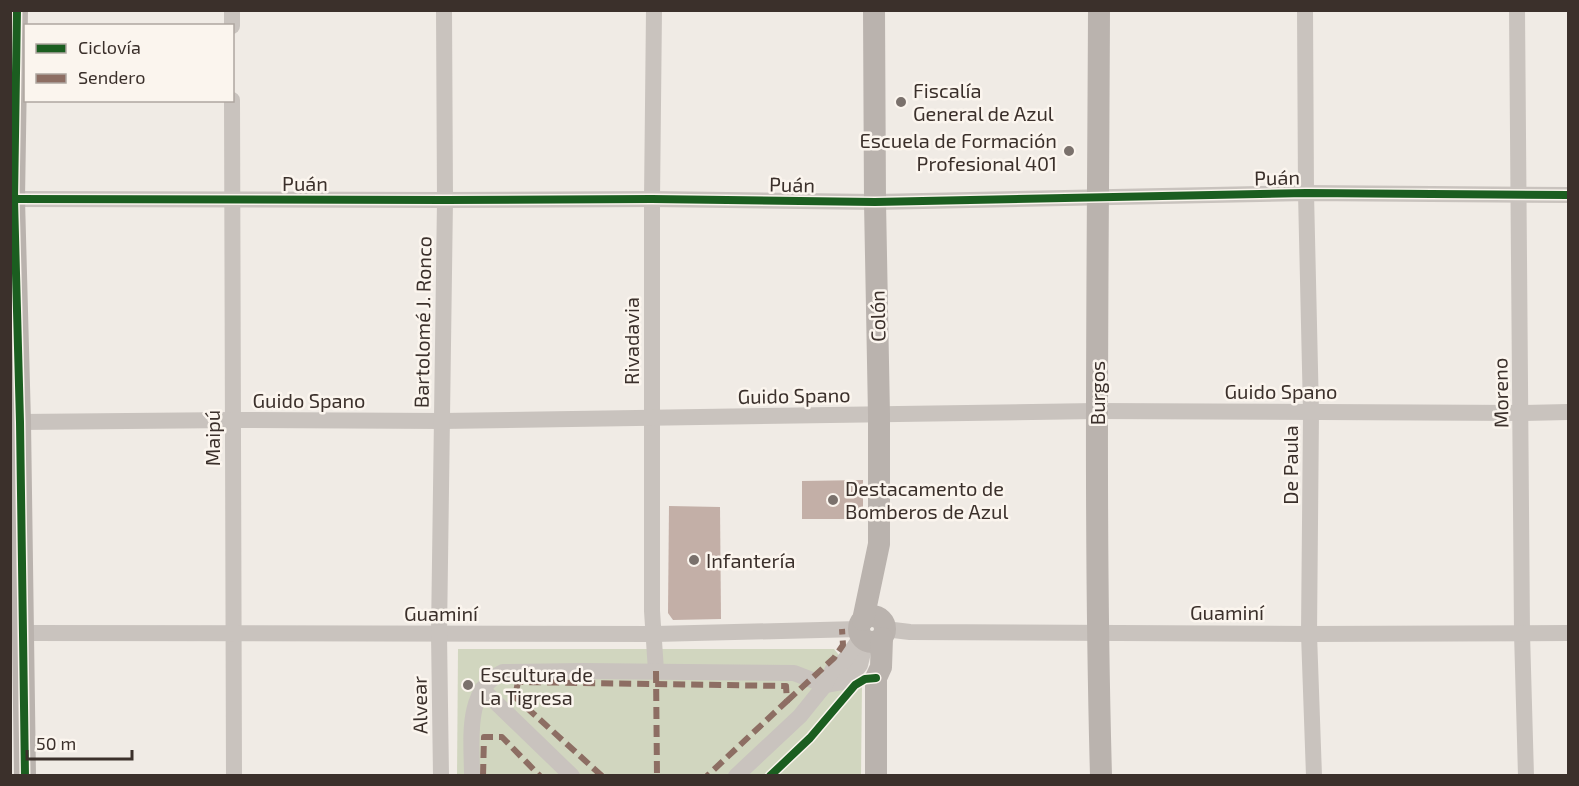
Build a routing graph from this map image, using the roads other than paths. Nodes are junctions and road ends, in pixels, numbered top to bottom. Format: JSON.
{"nodes":[{"id":1,"x":17,"y":10,"type":"edge"},
{"id":2,"x":444,"y":10,"type":"edge"},
{"id":3,"x":654,"y":10,"type":"edge"},
{"id":4,"x":874,"y":10,"type":"edge"},
{"id":5,"x":1099,"y":10,"type":"edge"},
{"id":6,"x":1305,"y":10,"type":"edge"},
{"id":7,"x":1517,"y":10,"type":"edge"},
{"id":8,"x":232,"y":102,"type":"edge"},
{"id":9,"x":1306,"y":193,"type":"junction"},
{"id":10,"x":1519,"y":195,"type":"junction"},
{"id":11,"x":1569,"y":195,"type":"edge"},
{"id":12,"x":1098,"y":197,"type":"junction"},
{"id":13,"x":14,"y":199,"type":"junction"},
{"id":14,"x":232,"y":199,"type":"junction"},
{"id":15,"x":652,"y":199,"type":"junction"},
{"id":16,"x":445,"y":201,"type":"junction"},
{"id":17,"x":875,"y":202,"type":"junction"},
{"id":18,"x":1096,"y":411,"type":"junction"},
{"id":19,"x":1311,"y":412,"type":"junction"},
{"id":20,"x":1569,"y":412,"type":"edge"},
{"id":21,"x":1521,"y":413,"type":"junction"},
{"id":22,"x":879,"y":415,"type":"junction"},
{"id":23,"x":652,"y":418,"type":"junction"},
{"id":24,"x":234,"y":420,"type":"junction"},
{"id":25,"x":442,"y":421,"type":"junction"},
{"id":26,"x":20,"y":422,"type":"junction"},
{"id":27,"x":22,"y":633,"type":"junction"},
{"id":28,"x":232,"y":633,"type":"junction"},
{"id":29,"x":870,"y":633,"type":"junction"},
{"id":30,"x":1097,"y":633,"type":"junction"},
{"id":31,"x":1309,"y":633,"type":"junction"},
{"id":32,"x":1522,"y":633,"type":"junction"},
{"id":33,"x":1569,"y":633,"type":"edge"},
{"id":34,"x":439,"y":634,"type":"junction"},
{"id":35,"x":655,"y":634,"type":"junction"},
{"id":36,"x":656,"y":671,"type":"junction"},
{"id":37,"x":825,"y":685,"type":"junction"},
{"id":38,"x":482,"y":688,"type":"junction"},
{"id":39,"x":25,"y":776,"type":"edge"},
{"id":40,"x":234,"y":776,"type":"edge"},
{"id":41,"x":441,"y":776,"type":"edge"},
{"id":42,"x":472,"y":776,"type":"edge"},
{"id":43,"x":572,"y":776,"type":"edge"},
{"id":44,"x":736,"y":776,"type":"edge"},
{"id":45,"x":876,"y":776,"type":"edge"},
{"id":46,"x":1101,"y":776,"type":"edge"},
{"id":47,"x":1314,"y":776,"type":"edge"},
{"id":48,"x":1526,"y":776,"type":"edge"}],
"edges":[{"from":1,"to":13,"type":"main road"},
{"from":2,"to":16,"type":"street","name":"Bartolomé J. Ronco"},
{"from":3,"to":15,"type":"street","name":"Rivadavia"},
{"from":4,"to":17,"type":"main road","name":"Colón"},
{"from":5,"to":12,"type":"main road","name":"Burgos"},
{"from":6,"to":9,"type":"street","name":"De Paula"},
{"from":7,"to":10,"type":"street","name":"Moreno"},
{"from":8,"to":14,"type":"street","name":"Maipú"},
{"from":9,"to":10,"type":"street","name":"Puán"},
{"from":9,"to":12,"type":"street","name":"Puán"},
{"from":9,"to":19,"type":"street","name":"De Paula"},
{"from":10,"to":11,"type":"street","name":"Puán"},
{"from":10,"to":21,"type":"street","name":"Moreno"},
{"from":12,"to":17,"type":"street","name":"Puán"},
{"from":12,"to":18,"type":"main road","name":"Burgos"},
{"from":13,"to":14,"type":"street","name":"Puán"},
{"from":13,"to":26,"type":"main road"},
{"from":14,"to":16,"type":"street","name":"Puán"},
{"from":14,"to":24,"type":"street","name":"Maipú"},
{"from":15,"to":16,"type":"street","name":"Puán"},
{"from":15,"to":17,"type":"street","name":"Puán"},
{"from":15,"to":23,"type":"street","name":"Rivadavia"},
{"from":16,"to":25,"type":"street","name":"Bartolomé J. Ronco"},
{"from":17,"to":22,"type":"main road","name":"Colón"},
{"from":18,"to":19,"type":"street","name":"Guido Spano"},
{"from":18,"to":22,"type":"street","name":"Guido Spano"},
{"from":18,"to":30,"type":"main road","name":"Burgos"},
{"from":19,"to":21,"type":"street","name":"Guido Spano"},
{"from":19,"to":31,"type":"street","name":"De Paula"},
{"from":20,"to":21,"type":"street","name":"Guido Spano"},
{"from":21,"to":32,"type":"street","name":"Moreno"},
{"from":22,"to":23,"type":"street","name":"Guido Spano"},
{"from":22,"to":29,"type":"main road","name":"Colón"},
{"from":23,"to":25,"type":"street","name":"Guido Spano"},
{"from":23,"to":35,"type":"street","name":"Rivadavia"},
{"from":24,"to":25,"type":"street","name":"Guido Spano"},
{"from":24,"to":26,"type":"street","name":"Guido Spano"},
{"from":24,"to":28,"type":"street","name":"Maipú"},
{"from":25,"to":34,"type":"street","name":"Bartolomé J. Ronco"},
{"from":26,"to":27,"type":"main road"},
{"from":27,"to":28,"type":"street","name":"Guaminí"},
{"from":27,"to":39,"type":"main road"},
{"from":28,"to":34,"type":"street","name":"Guaminí"},
{"from":28,"to":40,"type":"street","name":"Maipú"},
{"from":29,"to":30,"type":"street","name":"Guaminí"},
{"from":29,"to":35,"type":"street","name":"Guaminí"},
{"from":29,"to":37,"type":"street"},
{"from":29,"to":45,"type":"main road","name":"Colón"},
{"from":30,"to":31,"type":"street","name":"Guaminí"},
{"from":30,"to":46,"type":"main road","name":"Burgos"},
{"from":31,"to":32,"type":"street","name":"Guaminí"},
{"from":31,"to":47,"type":"street","name":"De Paula"},
{"from":32,"to":33,"type":"street","name":"Guaminí"},
{"from":32,"to":48,"type":"street","name":"Moreno"},
{"from":34,"to":35,"type":"street","name":"Guaminí"},
{"from":34,"to":41,"type":"street","name":"Alvear"},
{"from":35,"to":36,"type":"street","name":"Rivadavia"},
{"from":36,"to":37,"type":"street"},
{"from":36,"to":38,"type":"street"},
{"from":37,"to":44,"type":"street"},
{"from":38,"to":42,"type":"street"},
{"from":38,"to":43,"type":"street"}]}
